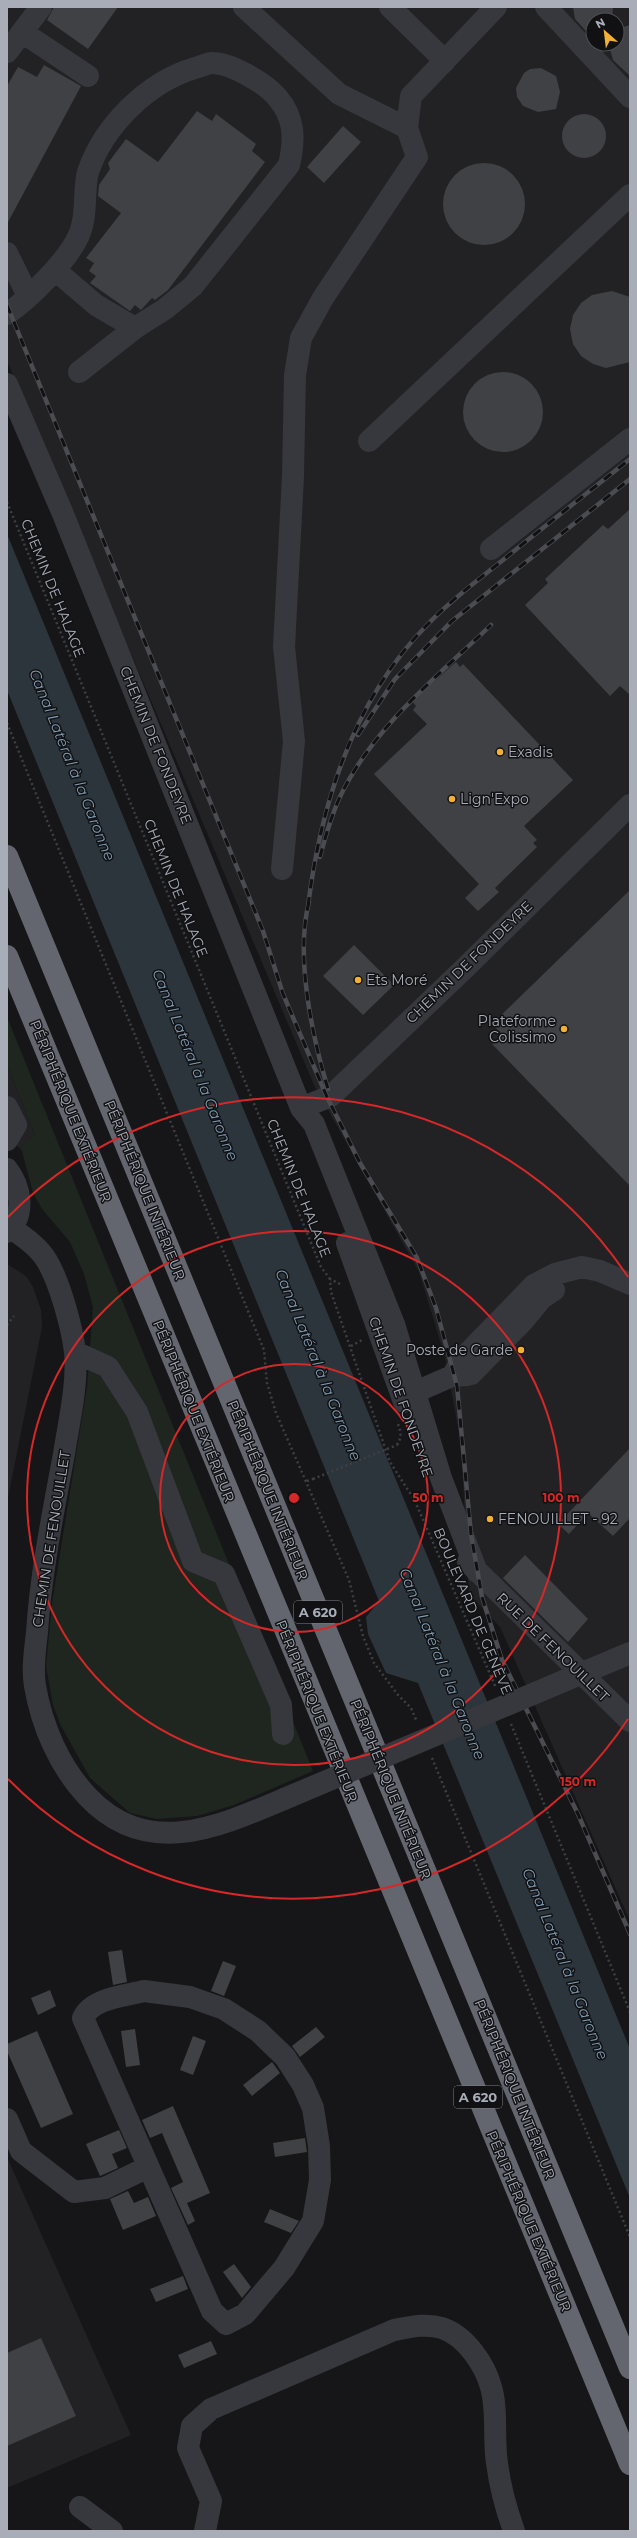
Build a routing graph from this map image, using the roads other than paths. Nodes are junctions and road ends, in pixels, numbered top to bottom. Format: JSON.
{"nodes":[{"id":1,"x":41,"y":7,"type":"edge"},
{"id":2,"x":244,"y":7,"type":"edge"},
{"id":3,"x":390,"y":7,"type":"edge"},
{"id":4,"x":496,"y":7,"type":"edge"},
{"id":5,"x":546,"y":7,"type":"edge"},
{"id":6,"x":22,"y":32,"type":"junction"},
{"id":7,"x":7,"y":52,"type":"edge"},
{"id":8,"x":444,"y":61,"type":"junction"},
{"id":9,"x":88,"y":76,"type":"dead end"},
{"id":10,"x":630,"y":97,"type":"edge"},
{"id":11,"x":407,"y":128,"type":"junction"},
{"id":12,"x":630,"y":195,"type":"edge"},
{"id":13,"x":7,"y":252,"type":"edge"},
{"id":14,"x":55,"y":270,"type":"junction"},
{"id":15,"x":28,"y":296,"type":"junction"},
{"id":16,"x":7,"y":314,"type":"edge"},
{"id":17,"x":135,"y":328,"type":"junction"},
{"id":18,"x":79,"y":372,"type":"dead end"},
{"id":19,"x":7,"y":384,"type":"edge"},
{"id":20,"x":630,"y":439,"type":"edge"},
{"id":21,"x":369,"y":441,"type":"dead end"},
{"id":22,"x":491,"y":550,"type":"dead end"},
{"id":23,"x":630,"y":805,"type":"edge"},
{"id":24,"x":7,"y":856,"type":"edge"},
{"id":25,"x":282,"y":869,"type":"dead end"},
{"id":26,"x":7,"y":956,"type":"edge"},
{"id":27,"x":7,"y":1107,"type":"edge"},
{"id":28,"x":301,"y":1108,"type":"junction"},
{"id":29,"x":7,"y":1140,"type":"edge"},
{"id":30,"x":7,"y":1169,"type":"edge"},
{"id":31,"x":9,"y":1230,"type":"edge"},
{"id":32,"x":630,"y":1284,"type":"edge"},
{"id":33,"x":75,"y":1352,"type":"junction"},
{"id":34,"x":409,"y":1394,"type":"junction"},
{"id":35,"x":477,"y":1572,"type":"joint"},
{"id":36,"x":630,"y":1653,"type":"edge"},
{"id":37,"x":630,"y":1721,"type":"edge"},
{"id":38,"x":282,"y":1734,"type":"dead end"},
{"id":39,"x":7,"y":2119,"type":"edge"},
{"id":40,"x":148,"y":2167,"type":"junction"},
{"id":41,"x":630,"y":2368,"type":"edge"},
{"id":42,"x":630,"y":2464,"type":"edge"},
{"id":43,"x":80,"y":2507,"type":"dead end"},
{"id":44,"x":107,"y":2530,"type":"edge"},
{"id":45,"x":205,"y":2531,"type":"edge"},
{"id":46,"x":514,"y":2531,"type":"edge"}],
"edges":[{"from":1,"to":6,"type":"street"},
{"from":2,"to":11,"type":"street"},
{"from":3,"to":8,"type":"street"},
{"from":4,"to":8,"type":"street"},
{"from":5,"to":10,"type":"street"},
{"from":6,"to":7,"type":"street"},
{"from":6,"to":9,"type":"street"},
{"from":8,"to":11,"type":"street"},
{"from":11,"to":25,"type":"street"},
{"from":12,"to":21,"type":"street"},
{"from":13,"to":15,"type":"street"},
{"from":14,"to":15,"type":"street"},
{"from":14,"to":17,"type":"street"},
{"from":14,"to":17,"type":"street"},
{"from":15,"to":16,"type":"street"},
{"from":17,"to":18,"type":"street"},
{"from":19,"to":28,"type":"street","name":"CHEMIN DE FONDEYRE"},
{"from":20,"to":22,"type":"street"},
{"from":23,"to":28,"type":"street","name":"CHEMIN DE FONDEYRE"},
{"from":24,"to":41,"type":"highway","name":"PÉRIPHÉRIQUE INTÉRIEUR","number":"A 620"},
{"from":26,"to":42,"type":"highway","name":"PÉRIPHÉRIQUE EXTÉRIEUR","number":"A 620"},
{"from":27,"to":29,"type":"street"},
{"from":28,"to":34,"type":"street","name":"CHEMIN DE FONDEYRE"},
{"from":30,"to":31,"type":"street"},
{"from":31,"to":33,"type":"street","name":"CHEMIN DE FENOUILLET"},
{"from":32,"to":34,"type":"street"},
{"from":33,"to":36,"type":"street","name":"CHEMIN DE FENOUILLET","bridge":true},
{"from":33,"to":38,"type":"street"},
{"from":34,"to":35,"type":"street","name":"CHEMIN DE FONDEYRE"},
{"from":35,"to":37,"type":"street","name":"RUE DE FENOUILLET"},
{"from":39,"to":40,"type":"street"},
{"from":40,"to":40,"type":"street"},
{"from":43,"to":44,"type":"street"},
{"from":45,"to":46,"type":"street"}]}
